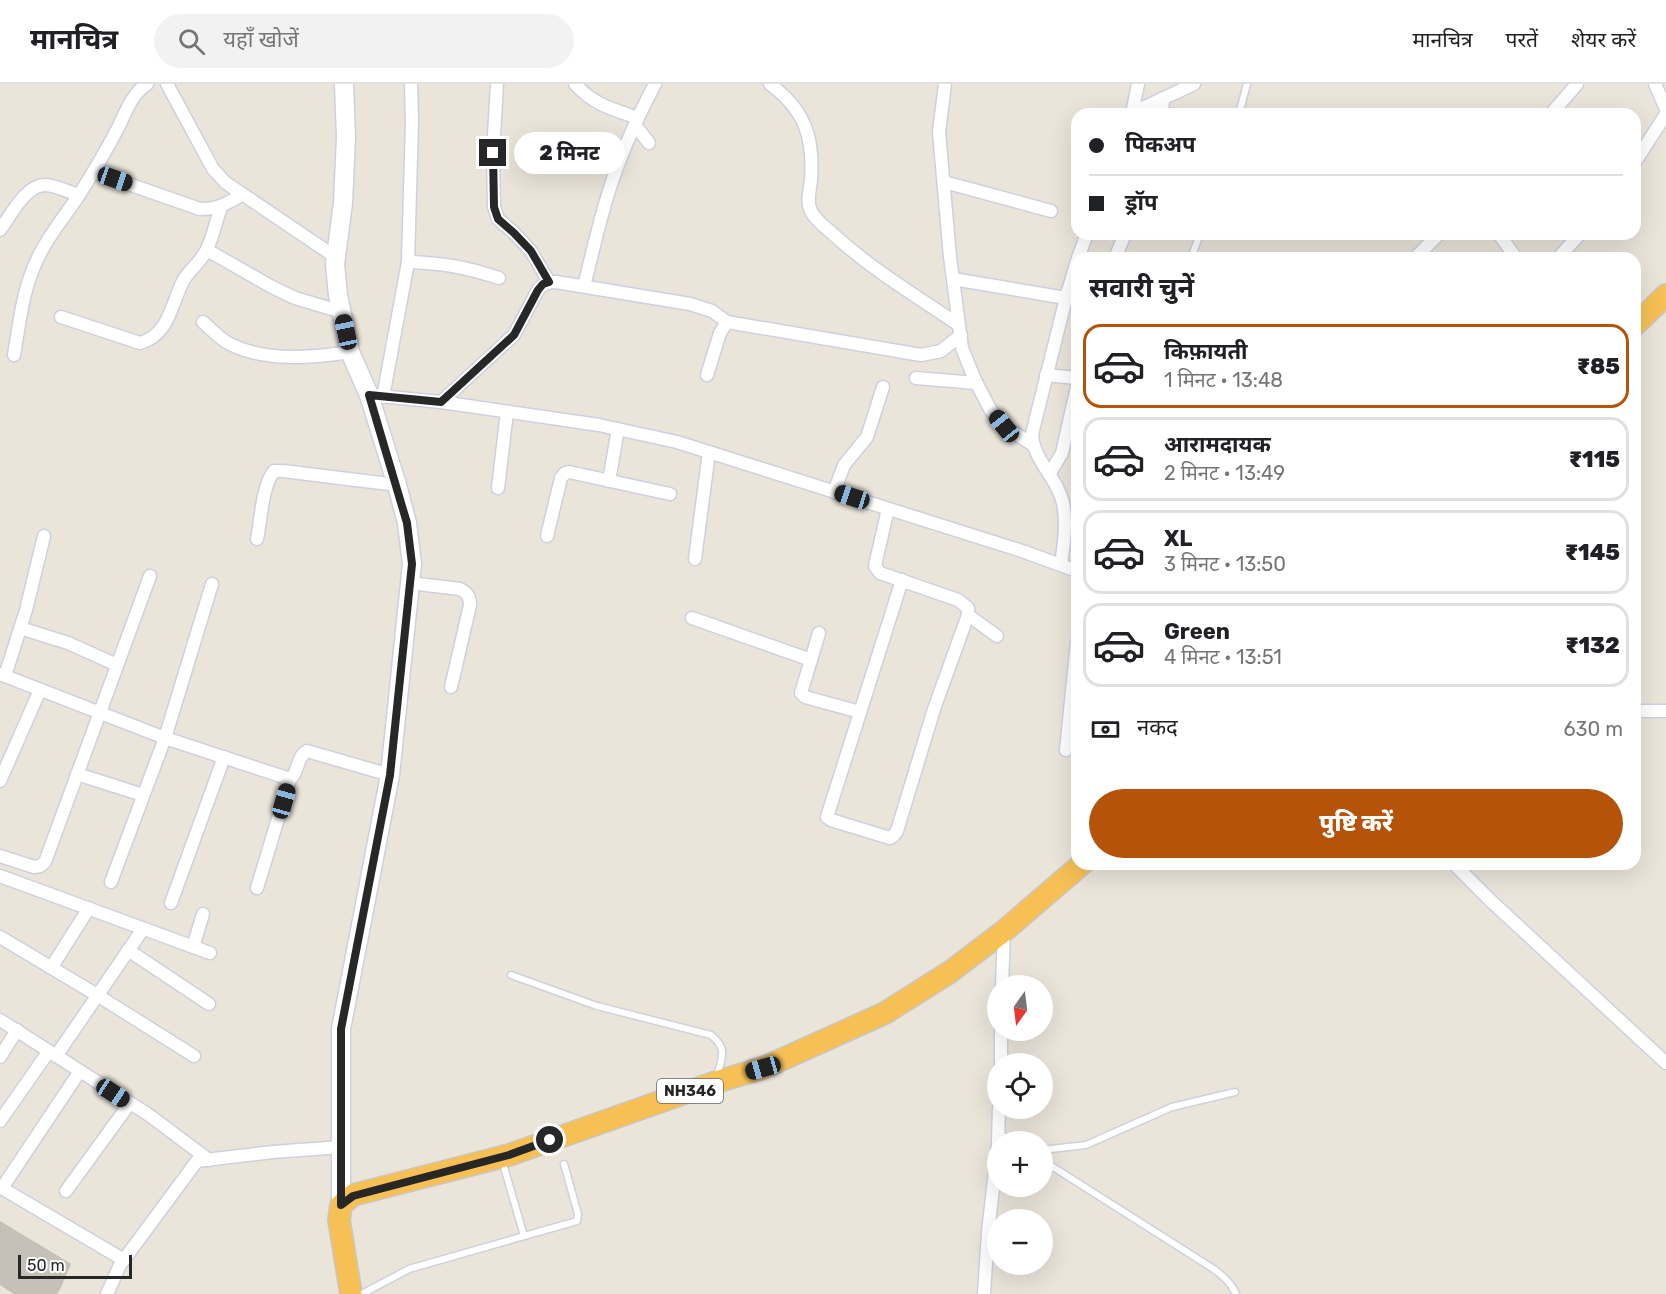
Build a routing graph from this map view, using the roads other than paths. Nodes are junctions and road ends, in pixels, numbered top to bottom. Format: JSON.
{"nodes":[{"id":1,"x":147,"y":84,"type":"edge"},
{"id":2,"x":167,"y":84,"type":"edge"},
{"id":3,"x":344,"y":84,"type":"edge"},
{"id":4,"x":411,"y":84,"type":"edge"},
{"id":5,"x":497,"y":84,"type":"edge"},
{"id":6,"x":575,"y":84,"type":"edge"},
{"id":7,"x":655,"y":84,"type":"edge"},
{"id":8,"x":771,"y":84,"type":"edge"},
{"id":9,"x":945,"y":84,"type":"edge"},
{"id":10,"x":1138,"y":84,"type":"edge"},
{"id":11,"x":1194,"y":84,"type":"edge"},
{"id":12,"x":1247,"y":84,"type":"edge"},
{"id":13,"x":1577,"y":84,"type":"edge"},
{"id":14,"x":1655,"y":84,"type":"edge"},
{"id":15,"x":1163,"y":98,"type":"junction"},
{"id":16,"x":1133,"y":108,"type":"edge"},
{"id":17,"x":1142,"y":108,"type":"edge"},
{"id":18,"x":1162,"y":108,"type":"edge"},
{"id":19,"x":1241,"y":108,"type":"edge"},
{"id":20,"x":1556,"y":108,"type":"edge"},
{"id":21,"x":1666,"y":109,"type":"edge"},
{"id":22,"x":1666,"y":114,"type":"edge"},
{"id":23,"x":637,"y":121,"type":"junction"},
{"id":24,"x":649,"y":143,"type":"dead end"},
{"id":25,"x":1641,"y":153,"type":"edge"},
{"id":26,"x":93,"y":172,"type":"junction"},
{"id":27,"x":944,"y":182,"type":"junction"},
{"id":28,"x":79,"y":195,"type":"junction"},
{"id":29,"x":242,"y":195,"type":"junction"},
{"id":30,"x":221,"y":207,"type":"junction"},
{"id":31,"x":1051,"y":211,"type":"dead end"},
{"id":32,"x":0,"y":230,"type":"edge"},
{"id":33,"x":1433,"y":240,"type":"edge"},
{"id":34,"x":1574,"y":240,"type":"edge"},
{"id":35,"x":207,"y":250,"type":"junction"},
{"id":36,"x":1421,"y":252,"type":"edge"},
{"id":37,"x":1564,"y":252,"type":"edge"},
{"id":38,"x":336,"y":258,"type":"junction"},
{"id":39,"x":408,"y":262,"type":"junction"},
{"id":40,"x":499,"y":278,"type":"dead end"},
{"id":41,"x":953,"y":279,"type":"junction"},
{"id":42,"x":549,"y":282,"type":"junction"},
{"id":43,"x":1071,"y":282,"type":"edge"},
{"id":44,"x":584,"y":286,"type":"junction"},
{"id":45,"x":1666,"y":295,"type":"edge"},
{"id":46,"x":1066,"y":298,"type":"junction"},
{"id":47,"x":342,"y":312,"type":"junction"},
{"id":48,"x":61,"y":317,"type":"dead end"},
{"id":49,"x":1641,"y":319,"type":"edge"},
{"id":50,"x":203,"y":322,"type":"dead end"},
{"id":51,"x":728,"y":322,"type":"junction"},
{"id":52,"x":960,"y":330,"type":"junction"},
{"id":53,"x":351,"y":352,"type":"junction"},
{"id":54,"x":14,"y":355,"type":"dead end"},
{"id":55,"x":706,"y":375,"type":"dead end"},
{"id":56,"x":1046,"y":375,"type":"junction"},
{"id":57,"x":1071,"y":377,"type":"edge"},
{"id":58,"x":916,"y":378,"type":"dead end"},
{"id":59,"x":976,"y":383,"type":"junction"},
{"id":60,"x":883,"y":387,"type":"dead end"},
{"id":61,"x":376,"y":396,"type":"junction"},
{"id":62,"x":441,"y":402,"type":"junction"},
{"id":63,"x":507,"y":412,"type":"junction"},
{"id":64,"x":1071,"y":413,"type":"edge"},
{"id":65,"x":618,"y":429,"type":"junction"},
{"id":66,"x":1033,"y":445,"type":"junction"},
{"id":67,"x":709,"y":452,"type":"junction"},
{"id":68,"x":1050,"y":473,"type":"junction"},
{"id":69,"x":609,"y":481,"type":"junction"},
{"id":70,"x":397,"y":485,"type":"junction"},
{"id":71,"x":498,"y":488,"type":"dead end"},
{"id":72,"x":834,"y":492,"type":"junction"},
{"id":73,"x":670,"y":494,"type":"dead end"},
{"id":74,"x":888,"y":509,"type":"junction"},
{"id":75,"x":44,"y":536,"type":"dead end"},
{"id":76,"x":547,"y":536,"type":"dead end"},
{"id":77,"x":257,"y":539,"type":"dead end"},
{"id":78,"x":695,"y":559,"type":"dead end"},
{"id":79,"x":1061,"y":564,"type":"junction"},
{"id":80,"x":1071,"y":568,"type":"edge"},
{"id":81,"x":150,"y":576,"type":"dead end"},
{"id":82,"x":902,"y":580,"type":"junction"},
{"id":83,"x":410,"y":583,"type":"junction"},
{"id":84,"x":212,"y":584,"type":"dead end"},
{"id":85,"x":968,"y":615,"type":"junction"},
{"id":86,"x":692,"y":618,"type":"dead end"},
{"id":87,"x":20,"y":628,"type":"junction"},
{"id":88,"x":819,"y":633,"type":"dead end"},
{"id":89,"x":998,"y":636,"type":"dead end"},
{"id":90,"x":811,"y":660,"type":"junction"},
{"id":91,"x":117,"y":665,"type":"junction"},
{"id":92,"x":2,"y":675,"type":"edge"},
{"id":93,"x":451,"y":687,"type":"dead end"},
{"id":94,"x":40,"y":690,"type":"junction"},
{"id":95,"x":1071,"y":701,"type":"edge"},
{"id":96,"x":1641,"y":711,"type":"edge"},
{"id":97,"x":1666,"y":711,"type":"edge"},
{"id":98,"x":860,"y":712,"type":"junction"},
{"id":99,"x":99,"y":713,"type":"junction"},
{"id":100,"x":165,"y":738,"type":"junction"},
{"id":101,"x":1066,"y":750,"type":"dead end"},
{"id":102,"x":224,"y":757,"type":"junction"},
{"id":103,"x":77,"y":774,"type":"junction"},
{"id":104,"x":390,"y":775,"type":"junction"},
{"id":105,"x":290,"y":779,"type":"junction"},
{"id":106,"x":0,"y":781,"type":"edge"},
{"id":107,"x":143,"y":795,"type":"junction"},
{"id":108,"x":0,"y":856,"type":"edge"},
{"id":109,"x":1075,"y":870,"type":"edge"},
{"id":110,"x":1460,"y":870,"type":"edge"},
{"id":111,"x":1,"y":879,"type":"edge"},
{"id":112,"x":111,"y":882,"type":"dead end"},
{"id":113,"x":257,"y":888,"type":"dead end"},
{"id":114,"x":171,"y":903,"type":"dead end"},
{"id":115,"x":89,"y":908,"type":"junction"},
{"id":116,"x":203,"y":914,"type":"dead end"},
{"id":117,"x":143,"y":928,"type":"junction"},
{"id":118,"x":1004,"y":931,"type":"junction"},
{"id":119,"x":0,"y":937,"type":"edge"},
{"id":120,"x":193,"y":947,"type":"junction"},
{"id":121,"x":128,"y":950,"type":"junction"},
{"id":122,"x":210,"y":953,"type":"dead end"},
{"id":123,"x":51,"y":968,"type":"junction"},
{"id":124,"x":511,"y":975,"type":"dead end"},
{"id":125,"x":1002,"y":975,"type":"edge"},
{"id":126,"x":97,"y":995,"type":"junction"},
{"id":127,"x":209,"y":1004,"type":"dead end"},
{"id":128,"x":0,"y":1020,"type":"edge"},
{"id":129,"x":17,"y":1030,"type":"junction"},
{"id":130,"x":53,"y":1053,"type":"junction"},
{"id":131,"x":194,"y":1056,"type":"dead end"},
{"id":132,"x":0,"y":1057,"type":"edge"},
{"id":133,"x":1666,"y":1063,"type":"edge"},
{"id":134,"x":80,"y":1071,"type":"junction"},
{"id":135,"x":716,"y":1082,"type":"junction"},
{"id":136,"x":1235,"y":1092,"type":"dead end"},
{"id":137,"x":130,"y":1103,"type":"junction"},
{"id":138,"x":0,"y":1121,"type":"edge"},
{"id":139,"x":341,"y":1147,"type":"junction"},
{"id":140,"x":1053,"y":1149,"type":"edge"},
{"id":141,"x":501,"y":1157,"type":"junction"},
{"id":142,"x":209,"y":1160,"type":"junction"},
{"id":143,"x":564,"y":1164,"type":"dead end"},
{"id":144,"x":1053,"y":1167,"type":"edge"},
{"id":145,"x":1,"y":1188,"type":"edge"},
{"id":146,"x":66,"y":1191,"type":"dead end"},
{"id":147,"x":992,"y":1197,"type":"edge"},
{"id":148,"x":341,"y":1205,"type":"junction"},
{"id":149,"x":524,"y":1236,"type":"junction"},
{"id":150,"x":124,"y":1260,"type":"junction"},
{"id":151,"x":106,"y":1294,"type":"edge"},
{"id":152,"x":351,"y":1294,"type":"edge"},
{"id":153,"x":362,"y":1294,"type":"edge"},
{"id":154,"x":984,"y":1294,"type":"edge"},
{"id":155,"x":1236,"y":1294,"type":"edge"}],
"edges":[{"from":1,"to":26,"type":"street"},
{"from":2,"to":29,"type":"street"},
{"from":3,"to":38,"type":"main road"},
{"from":4,"to":39,"type":"street"},
{"from":5,"to":42,"type":"street"},
{"from":6,"to":23,"type":"street"},
{"from":7,"to":23,"type":"street"},
{"from":8,"to":52,"type":"street"},
{"from":9,"to":27,"type":"street"},
{"from":10,"to":16,"type":"street"},
{"from":11,"to":15,"type":"street"},
{"from":12,"to":19,"type":"lane"},
{"from":13,"to":20,"type":"street"},
{"from":14,"to":21,"type":"street"},
{"from":15,"to":17,"type":"street"},
{"from":15,"to":18,"type":"street"},
{"from":22,"to":25,"type":"street"},
{"from":23,"to":24,"type":"street"},
{"from":23,"to":44,"type":"street"},
{"from":26,"to":28,"type":"street"},
{"from":26,"to":30,"type":"street"},
{"from":27,"to":31,"type":"street"},
{"from":27,"to":41,"type":"street"},
{"from":28,"to":32,"type":"street"},
{"from":28,"to":54,"type":"street"},
{"from":29,"to":30,"type":"street"},
{"from":29,"to":38,"type":"street"},
{"from":30,"to":35,"type":"street"},
{"from":33,"to":36,"type":"street"},
{"from":34,"to":37,"type":"street"},
{"from":35,"to":47,"type":"street"},
{"from":35,"to":48,"type":"street"},
{"from":38,"to":47,"type":"main road"},
{"from":39,"to":40,"type":"street"},
{"from":39,"to":61,"type":"street"},
{"from":41,"to":46,"type":"street"},
{"from":41,"to":52,"type":"street"},
{"from":42,"to":44,"type":"street"},
{"from":42,"to":62,"type":"street"},
{"from":43,"to":46,"type":"street"},
{"from":44,"to":51,"type":"street"},
{"from":45,"to":49,"type":"highway"},
{"from":46,"to":56,"type":"street"},
{"from":47,"to":53,"type":"main road"},
{"from":50,"to":53,"type":"street"},
{"from":51,"to":52,"type":"street"},
{"from":51,"to":55,"type":"street"},
{"from":52,"to":59,"type":"street"},
{"from":53,"to":61,"type":"main road"},
{"from":56,"to":57,"type":"street"},
{"from":56,"to":66,"type":"street"},
{"from":58,"to":59,"type":"street"},
{"from":59,"to":66,"type":"street"},
{"from":60,"to":72,"type":"street"},
{"from":61,"to":62,"type":"street"},
{"from":61,"to":70,"type":"main road"},
{"from":62,"to":63,"type":"street"},
{"from":63,"to":65,"type":"street"},
{"from":63,"to":71,"type":"street"},
{"from":64,"to":68,"type":"street"},
{"from":65,"to":67,"type":"street"},
{"from":65,"to":69,"type":"street"},
{"from":66,"to":68,"type":"street"},
{"from":67,"to":72,"type":"street"},
{"from":67,"to":78,"type":"street"},
{"from":68,"to":79,"type":"street"},
{"from":69,"to":73,"type":"street"},
{"from":69,"to":76,"type":"street"},
{"from":70,"to":77,"type":"street"},
{"from":70,"to":83,"type":"main road"},
{"from":72,"to":74,"type":"street"},
{"from":74,"to":79,"type":"street"},
{"from":74,"to":82,"type":"street"},
{"from":75,"to":87,"type":"street"},
{"from":79,"to":80,"type":"street"},
{"from":81,"to":91,"type":"street"},
{"from":82,"to":85,"type":"street"},
{"from":82,"to":98,"type":"street"},
{"from":83,"to":93,"type":"street"},
{"from":83,"to":104,"type":"main road"},
{"from":84,"to":100,"type":"street"},
{"from":85,"to":89,"type":"street"},
{"from":85,"to":98,"type":"street"},
{"from":86,"to":90,"type":"street"},
{"from":87,"to":91,"type":"street"},
{"from":87,"to":92,"type":"street"},
{"from":88,"to":90,"type":"street"},
{"from":90,"to":98,"type":"street"},
{"from":91,"to":99,"type":"street"},
{"from":92,"to":94,"type":"street"},
{"from":94,"to":99,"type":"street"},
{"from":94,"to":106,"type":"street"},
{"from":95,"to":101,"type":"street"},
{"from":96,"to":97,"type":"street"},
{"from":99,"to":100,"type":"street"},
{"from":99,"to":103,"type":"street"},
{"from":100,"to":102,"type":"street"},
{"from":100,"to":107,"type":"street"},
{"from":102,"to":105,"type":"street"},
{"from":102,"to":114,"type":"street"},
{"from":103,"to":107,"type":"street"},
{"from":103,"to":108,"type":"street"},
{"from":104,"to":105,"type":"street"},
{"from":104,"to":139,"type":"main road"},
{"from":105,"to":113,"type":"street"},
{"from":107,"to":112,"type":"street"},
{"from":109,"to":118,"type":"highway","number":"NH346"},
{"from":110,"to":133,"type":"street"},
{"from":111,"to":115,"type":"street"},
{"from":115,"to":117,"type":"street"},
{"from":115,"to":123,"type":"street"},
{"from":116,"to":120,"type":"street"},
{"from":117,"to":120,"type":"street"},
{"from":117,"to":121,"type":"street"},
{"from":118,"to":125,"type":"street"},
{"from":118,"to":135,"type":"highway","number":"NH346"},
{"from":119,"to":123,"type":"street"},
{"from":120,"to":122,"type":"street"},
{"from":121,"to":126,"type":"street"},
{"from":121,"to":127,"type":"street"},
{"from":123,"to":126,"type":"street"},
{"from":124,"to":135,"type":"lane"},
{"from":126,"to":130,"type":"street"},
{"from":126,"to":131,"type":"street"},
{"from":128,"to":129,"type":"street"},
{"from":129,"to":130,"type":"street"},
{"from":129,"to":132,"type":"street"},
{"from":130,"to":134,"type":"street"},
{"from":130,"to":138,"type":"street"},
{"from":134,"to":137,"type":"street"},
{"from":134,"to":145,"type":"street"},
{"from":135,"to":141,"type":"highway","number":"NH346"},
{"from":136,"to":140,"type":"lane"},
{"from":137,"to":142,"type":"street"},
{"from":137,"to":146,"type":"street"},
{"from":139,"to":142,"type":"street"},
{"from":139,"to":148,"type":"main road"},
{"from":141,"to":148,"type":"highway","number":"NH346"},
{"from":141,"to":149,"type":"lane"},
{"from":142,"to":150,"type":"street"},
{"from":143,"to":149,"type":"lane"},
{"from":144,"to":155,"type":"lane"},
{"from":145,"to":150,"type":"street"},
{"from":147,"to":154,"type":"street"},
{"from":148,"to":152,"type":"highway"},
{"from":149,"to":153,"type":"lane"},
{"from":150,"to":151,"type":"street"}]}
